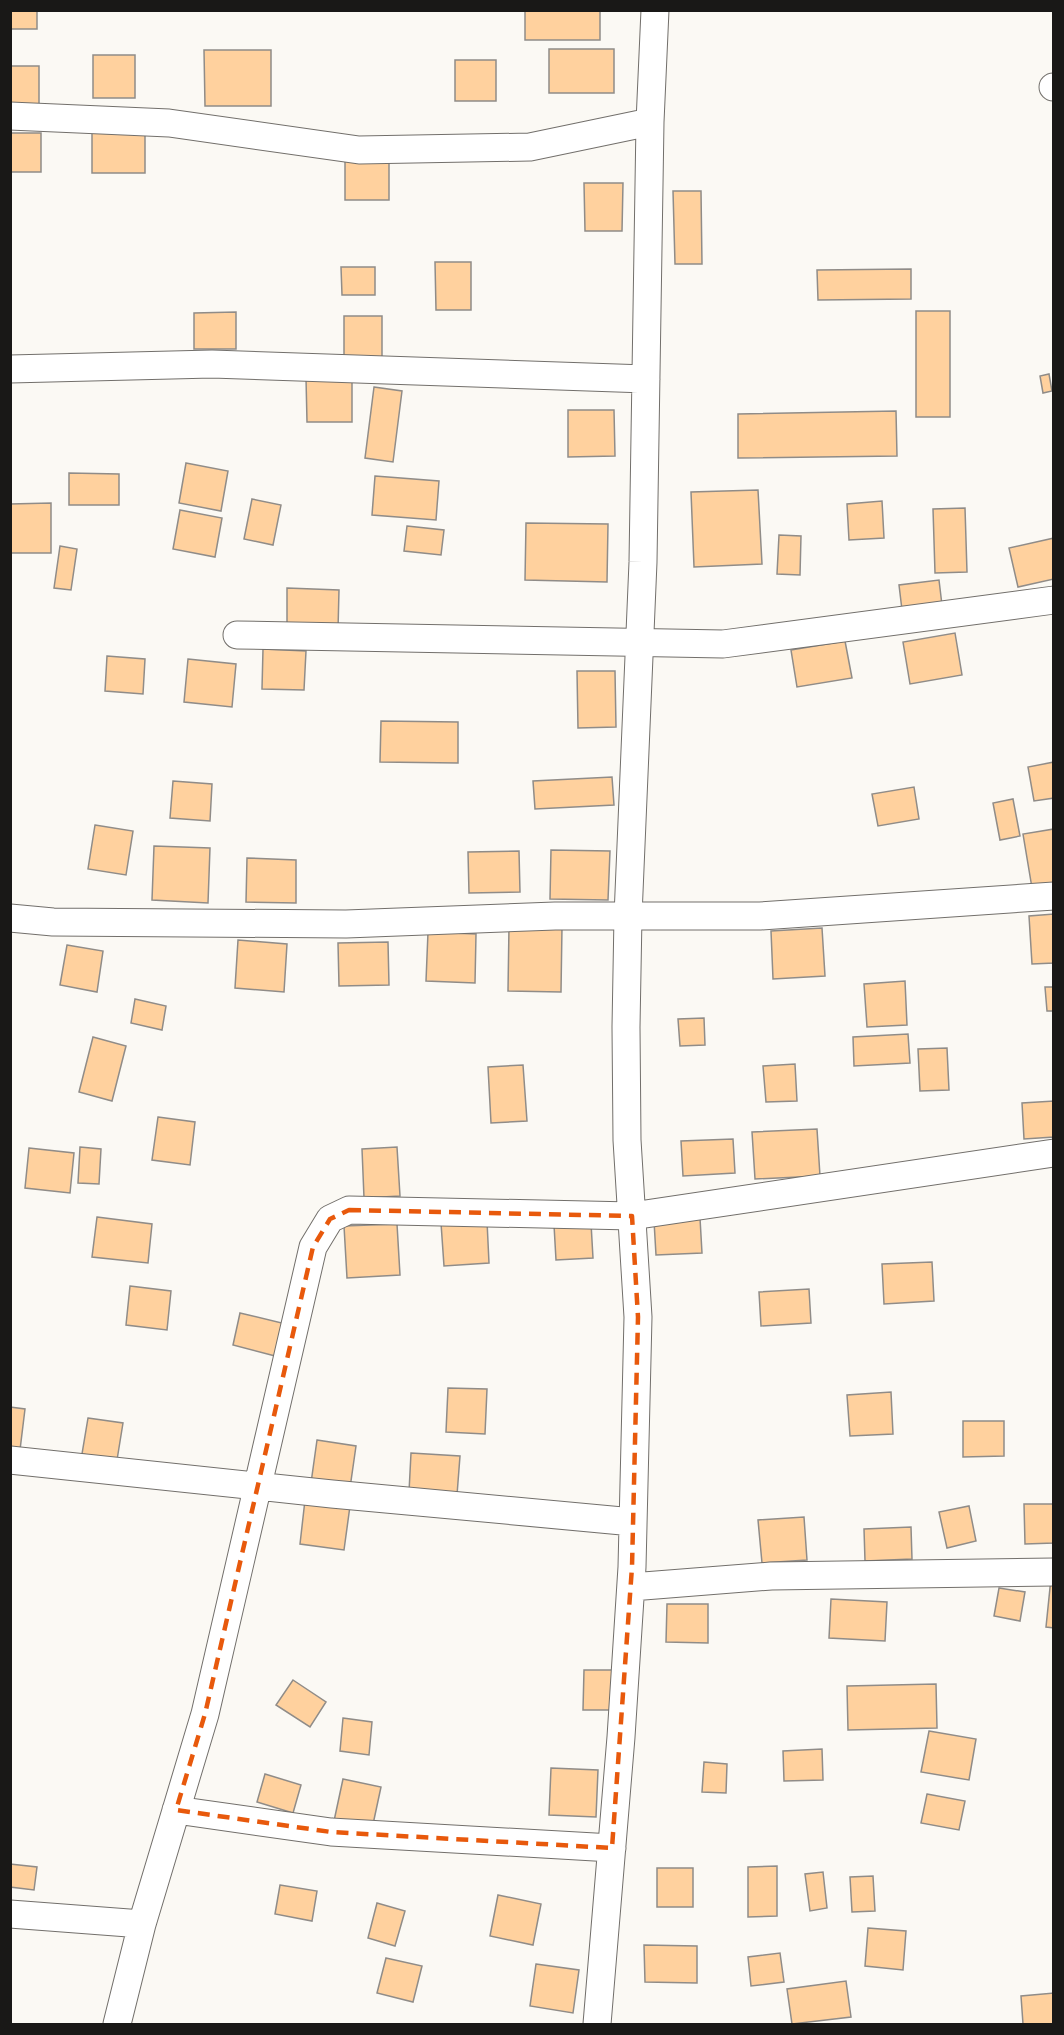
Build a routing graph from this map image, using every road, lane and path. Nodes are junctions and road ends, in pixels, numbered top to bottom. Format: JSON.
{"nodes":[{"id":1,"x":655,"y":10,"type":"edge"},
{"id":2,"x":10,"y":116,"type":"edge"},
{"id":3,"x":650,"y":122,"type":"junction"},
{"id":4,"x":10,"y":369,"type":"edge"},
{"id":5,"x":646,"y":379,"type":"junction"},
{"id":6,"x":1053,"y":600,"type":"edge"},
{"id":7,"x":237,"y":635,"type":"dead end"},
{"id":8,"x":640,"y":641,"type":"junction"},
{"id":9,"x":1053,"y":896,"type":"edge"},
{"id":10,"x":628,"y":916,"type":"junction"},
{"id":11,"x":10,"y":918,"type":"edge"},
{"id":12,"x":1053,"y":1153,"type":"edge"},
{"id":13,"x":632,"y":1216,"type":"junction"},
{"id":14,"x":10,"y":1460,"type":"edge"},
{"id":15,"x":259,"y":1485,"type":"junction"},
{"id":16,"x":633,"y":1522,"type":"junction"},
{"id":17,"x":1053,"y":1572,"type":"edge"},
{"id":18,"x":631,"y":1587,"type":"junction"},
{"id":19,"x":176,"y":1810,"type":"junction"},
{"id":20,"x":612,"y":1848,"type":"junction"},
{"id":21,"x":10,"y":1914,"type":"edge"},
{"id":22,"x":141,"y":1924,"type":"junction"},
{"id":23,"x":117,"y":2025,"type":"edge"},
{"id":24,"x":597,"y":2025,"type":"edge"}],
"edges":[{"from":1,"to":3,"type":"street"},
{"from":2,"to":3,"type":"street"},
{"from":3,"to":5,"type":"street"},
{"from":4,"to":5,"type":"street"},
{"from":5,"to":8,"type":"street"},
{"from":6,"to":8,"type":"street"},
{"from":7,"to":8,"type":"street"},
{"from":8,"to":10,"type":"street"},
{"from":9,"to":10,"type":"street"},
{"from":10,"to":11,"type":"street"},
{"from":10,"to":13,"type":"street"},
{"from":12,"to":13,"type":"street"},
{"from":13,"to":15,"type":"street"},
{"from":13,"to":16,"type":"street"},
{"from":14,"to":15,"type":"street"},
{"from":15,"to":16,"type":"street"},
{"from":15,"to":19,"type":"street"},
{"from":16,"to":18,"type":"street"},
{"from":17,"to":18,"type":"street"},
{"from":18,"to":20,"type":"street"},
{"from":19,"to":20,"type":"street"},
{"from":19,"to":22,"type":"street"},
{"from":20,"to":24,"type":"street"},
{"from":21,"to":22,"type":"street"},
{"from":22,"to":23,"type":"street"}]}
